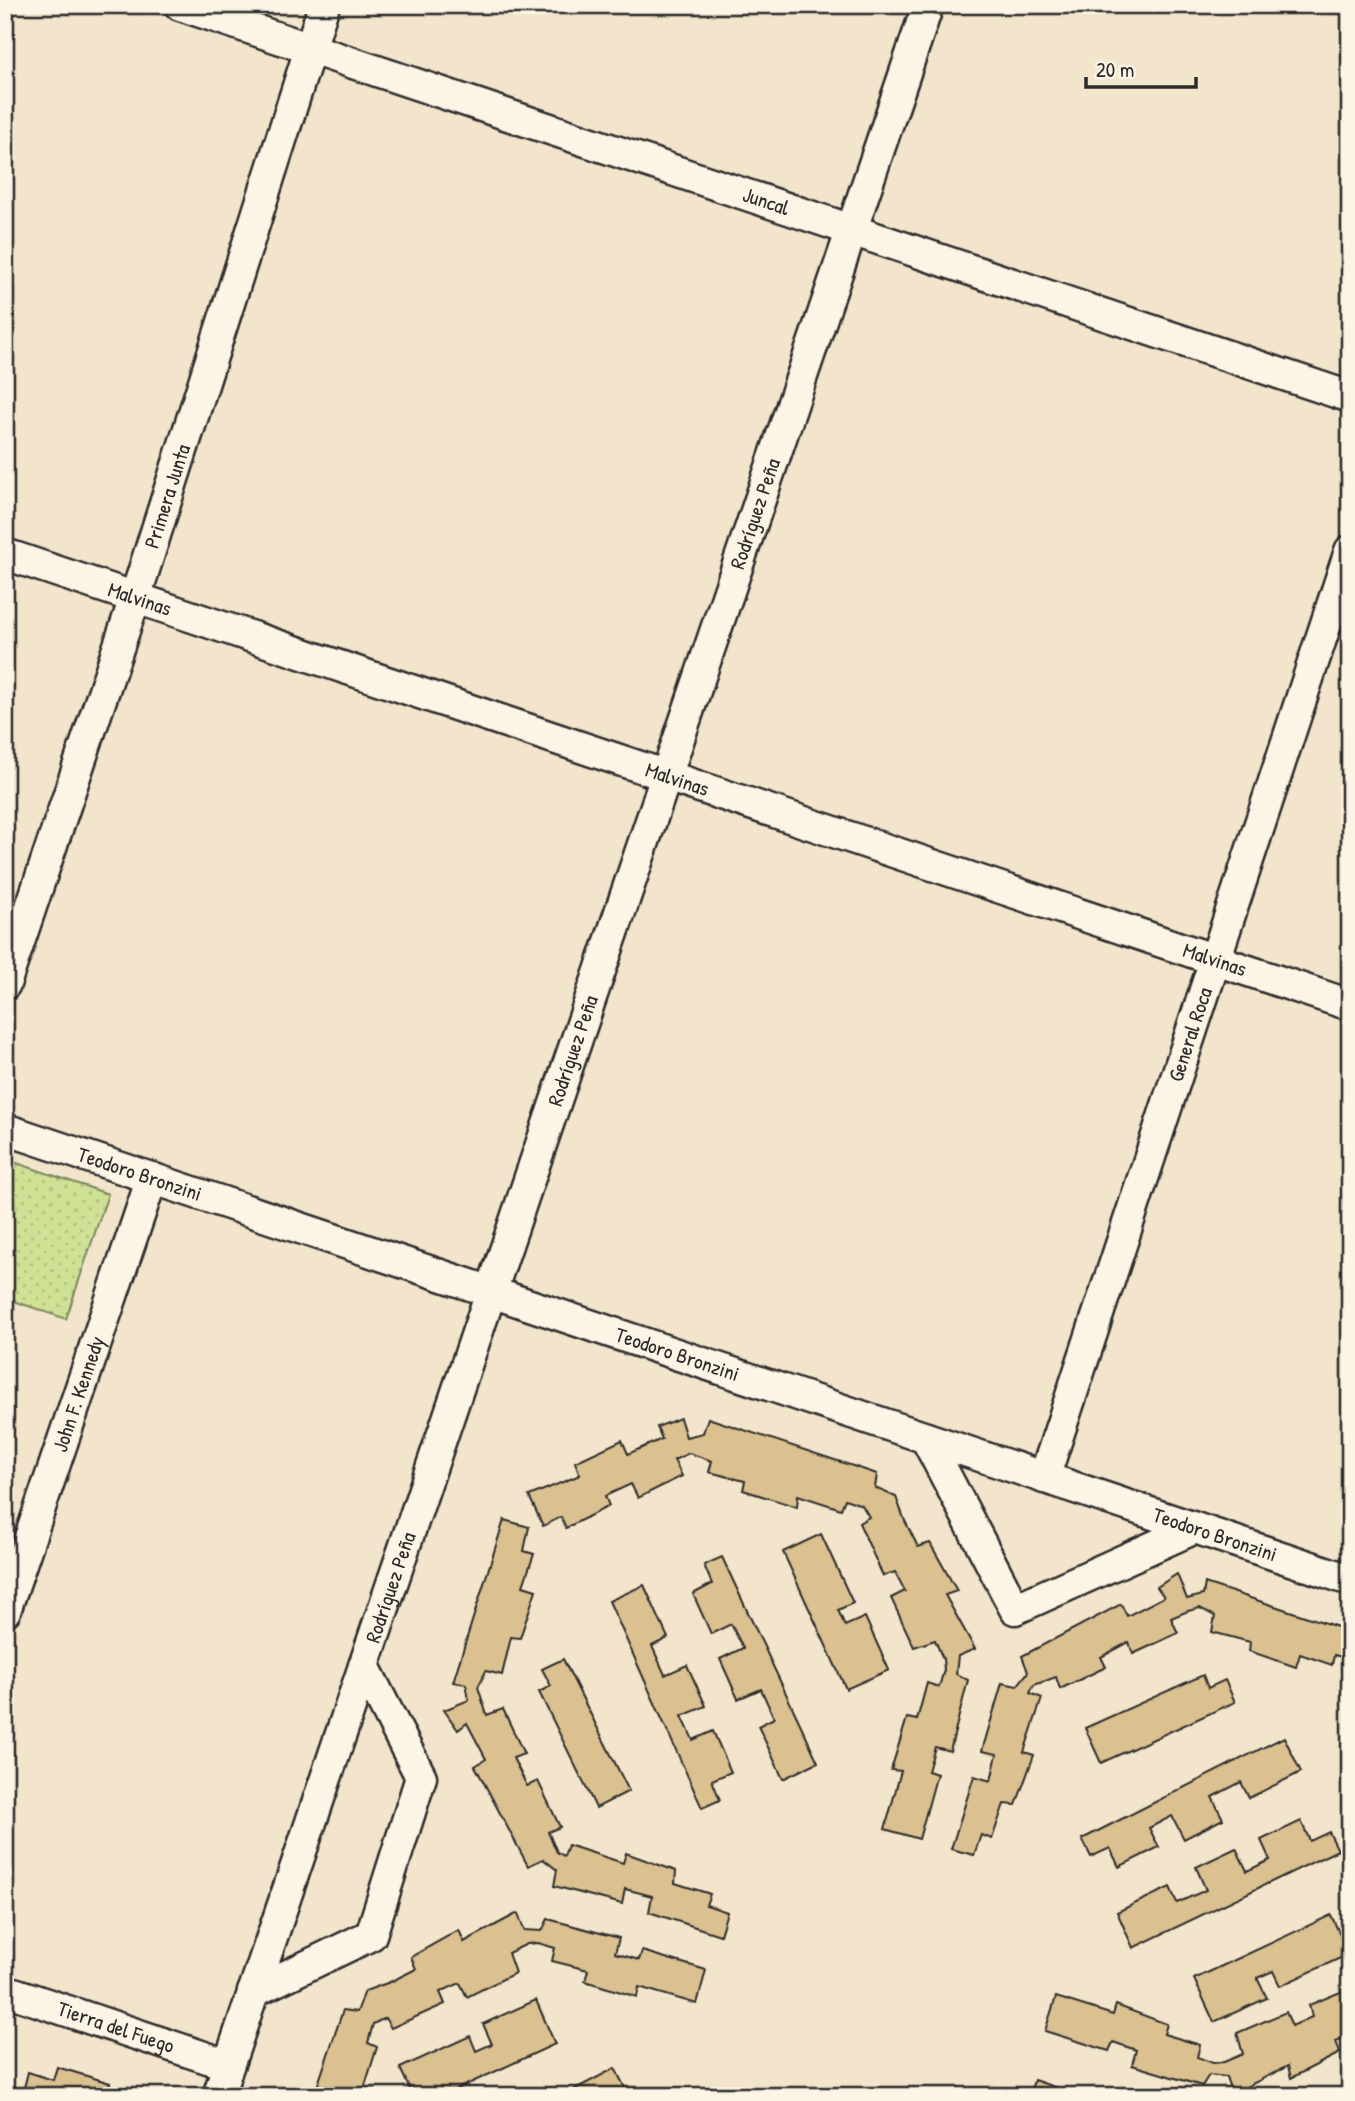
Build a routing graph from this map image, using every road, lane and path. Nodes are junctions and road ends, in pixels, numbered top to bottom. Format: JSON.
{"nodes":[{"id":1,"x":180,"y":5,"type":"edge"},
{"id":2,"x":324,"y":5,"type":"edge"},
{"id":3,"x":928,"y":5,"type":"edge"},
{"id":4,"x":309,"y":48,"type":"junction"},
{"id":5,"x":852,"y":231,"type":"junction"},
{"id":6,"x":1350,"y":397,"type":"edge"},
{"id":7,"x":1350,"y":551,"type":"edge"},
{"id":8,"x":5,"y":554,"type":"edge"},
{"id":9,"x":135,"y":598,"type":"junction"},
{"id":10,"x":667,"y":775,"type":"junction"},
{"id":11,"x":1215,"y":959,"type":"junction"},
{"id":12,"x":5,"y":984,"type":"edge"},
{"id":13,"x":1350,"y":1005,"type":"edge"},
{"id":14,"x":5,"y":1129,"type":"edge"},
{"id":15,"x":152,"y":1178,"type":"junction"},
{"id":16,"x":491,"y":1292,"type":"junction"},
{"id":17,"x":926,"y":1438,"type":"junction"},
{"id":18,"x":1044,"y":1478,"type":"junction"},
{"id":19,"x":1195,"y":1528,"type":"junction"},
{"id":20,"x":1350,"y":1580,"type":"edge"},
{"id":21,"x":5,"y":1611,"type":"edge"},
{"id":22,"x":364,"y":1666,"type":"junction"},
{"id":23,"x":5,"y":1990,"type":"edge"},
{"id":24,"x":253,"y":1992,"type":"junction"},
{"id":25,"x":228,"y":2065,"type":"junction"},
{"id":26,"x":218,"y":2096,"type":"edge"}],
"edges":[{"from":1,"to":4,"type":"street","name":"Juncal"},
{"from":2,"to":4,"type":"street","name":"Primera Junta"},
{"from":3,"to":5,"type":"street","name":"Rodríguez Peña"},
{"from":4,"to":5,"type":"street","name":"Juncal"},
{"from":4,"to":9,"type":"street","name":"Primera Junta"},
{"from":5,"to":6,"type":"street","name":"Juncal"},
{"from":5,"to":10,"type":"street","name":"Rodríguez Peña"},
{"from":7,"to":11,"type":"street","name":"General Roca"},
{"from":8,"to":9,"type":"street","name":"Malvinas"},
{"from":9,"to":10,"type":"street","name":"Malvinas"},
{"from":9,"to":12,"type":"street","name":"Primera Junta"},
{"from":10,"to":11,"type":"street","name":"Malvinas"},
{"from":10,"to":16,"type":"street","name":"Rodríguez Peña"},
{"from":11,"to":13,"type":"street","name":"Malvinas"},
{"from":11,"to":18,"type":"street","name":"General Roca"},
{"from":14,"to":15,"type":"street","name":"Teodoro Bronzini"},
{"from":15,"to":16,"type":"street","name":"Teodoro Bronzini"},
{"from":15,"to":21,"type":"street","name":"John F. Kennedy"},
{"from":16,"to":17,"type":"street","name":"Teodoro Bronzini"},
{"from":16,"to":22,"type":"street","name":"Rodríguez Peña"},
{"from":17,"to":18,"type":"street","name":"Teodoro Bronzini"},
{"from":17,"to":19,"type":"street"},
{"from":18,"to":19,"type":"street","name":"Teodoro Bronzini"},
{"from":19,"to":20,"type":"street","name":"Teodoro Bronzini"},
{"from":22,"to":24,"type":"street","name":"Rodríguez Peña"},
{"from":22,"to":24,"type":"street"},
{"from":23,"to":25,"type":"street","name":"Tierra del Fuego"},
{"from":24,"to":25,"type":"street","name":"Rodríguez Peña"},
{"from":25,"to":26,"type":"street","name":"Rodríguez Peña"}]}
